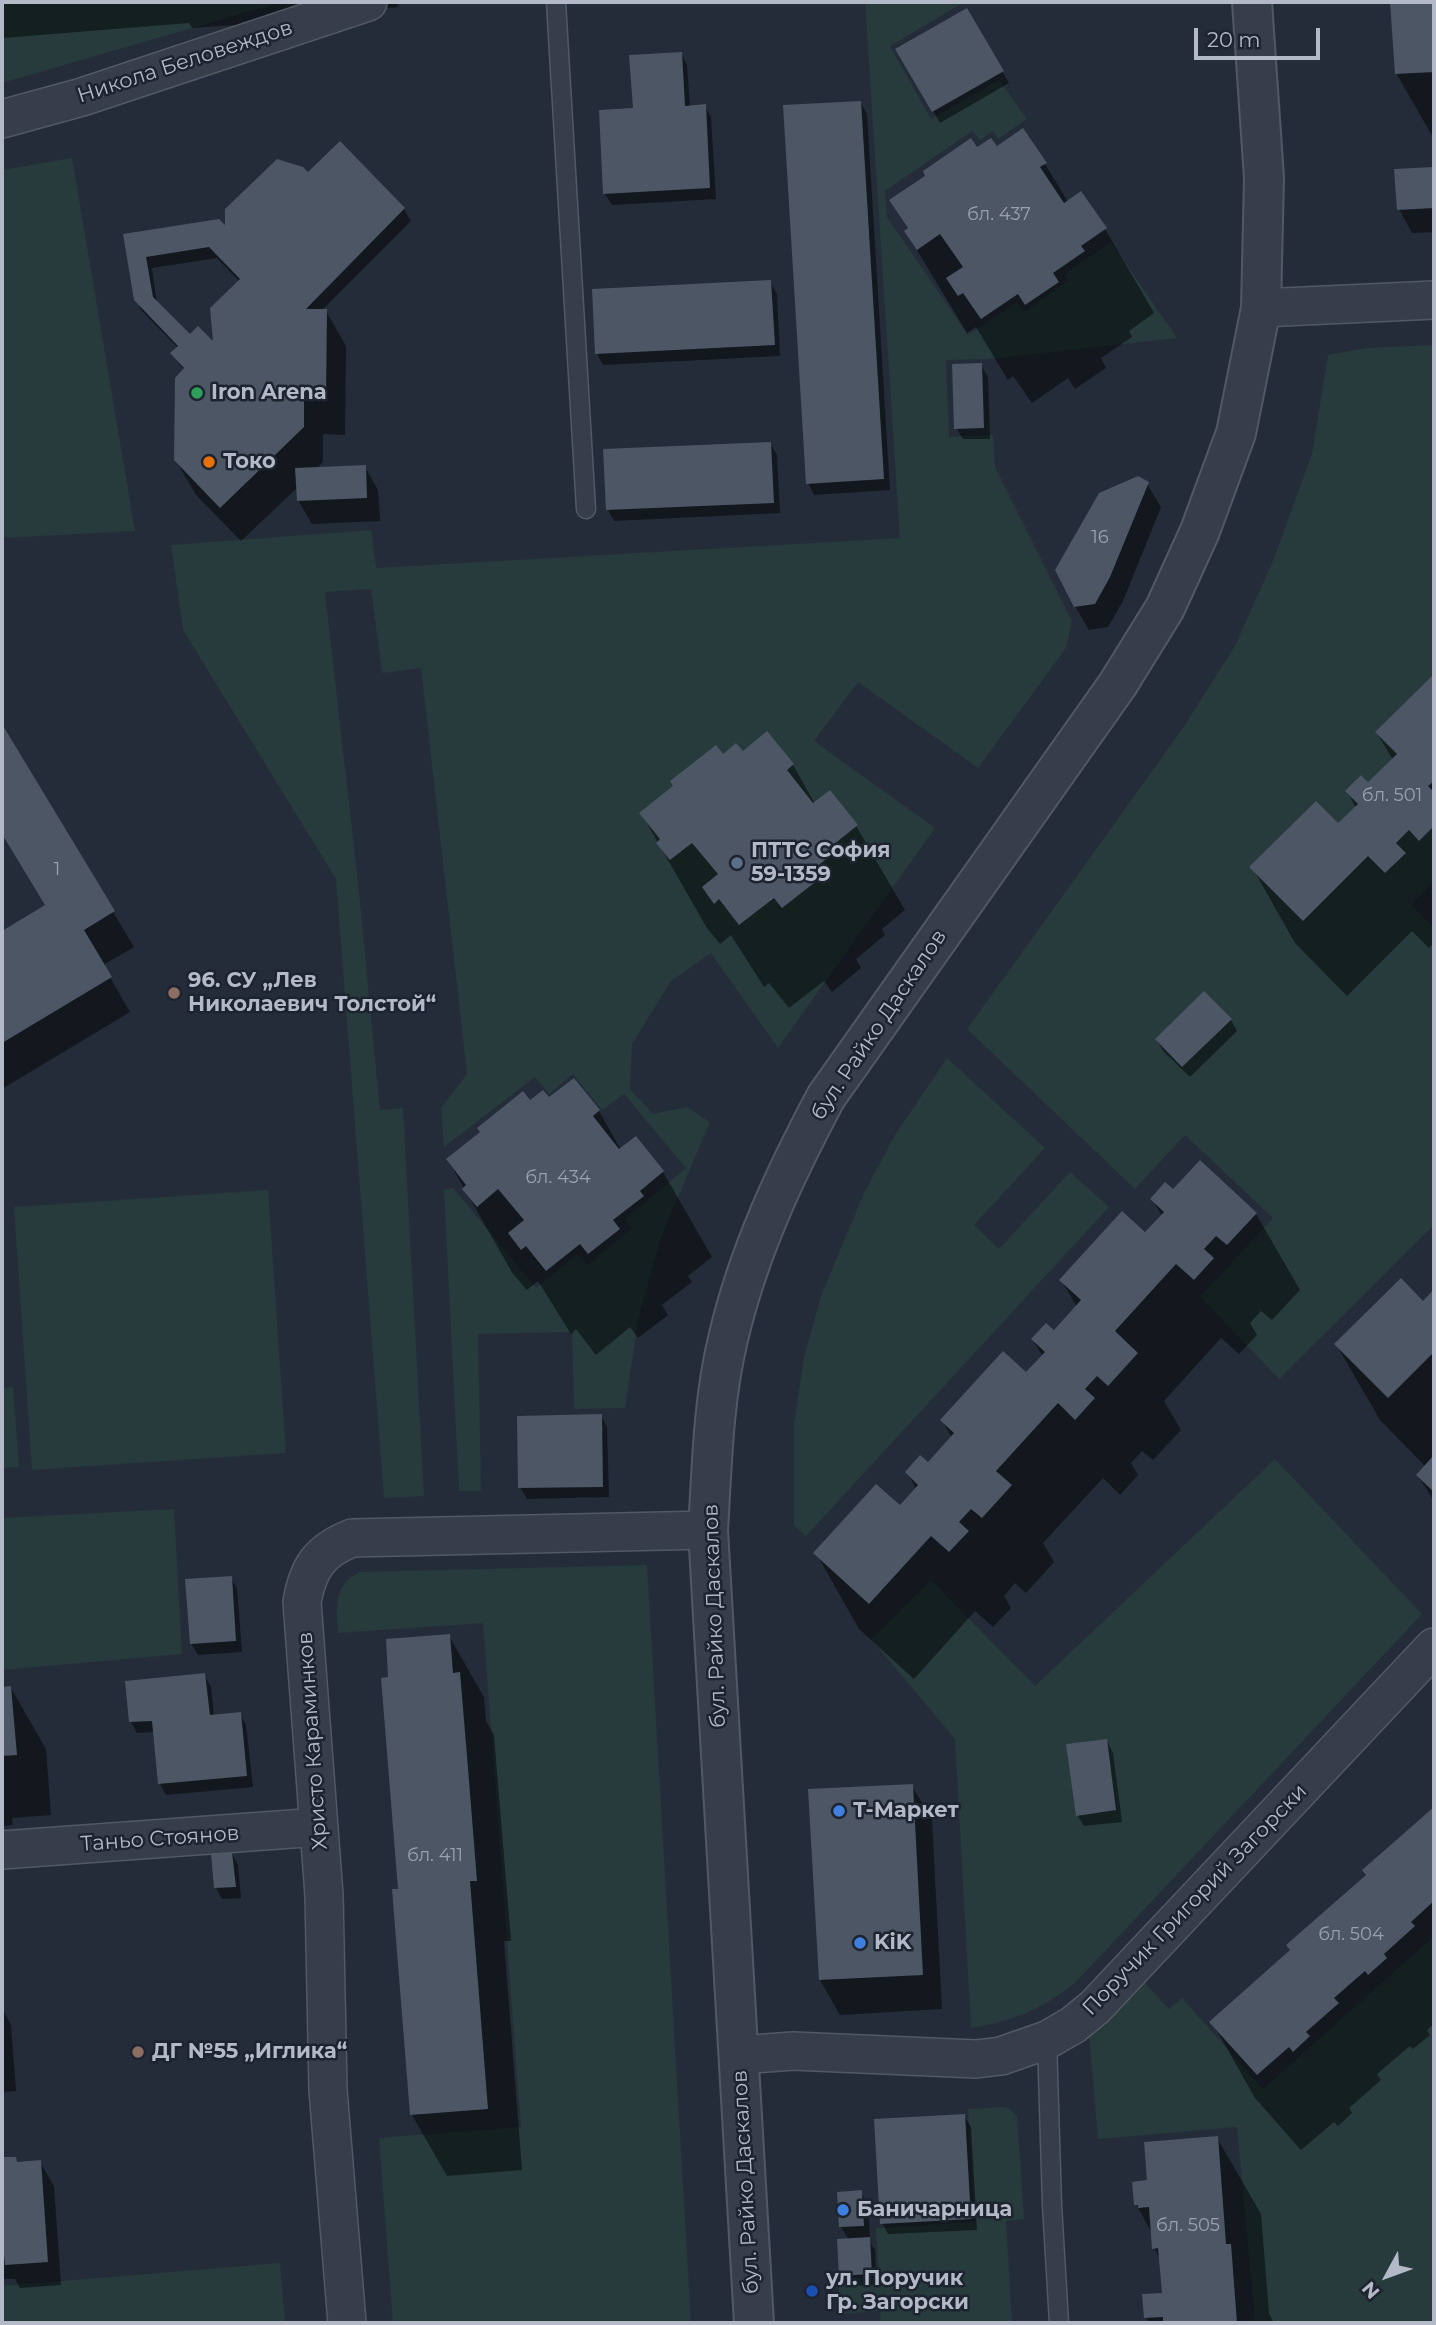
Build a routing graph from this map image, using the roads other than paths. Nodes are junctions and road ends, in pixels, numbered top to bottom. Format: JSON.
{"nodes":[{"id":1,"x":368,"y":2,"type":"edge"},
{"id":2,"x":556,"y":2,"type":"edge"},
{"id":3,"x":1252,"y":2,"type":"edge"},
{"id":4,"x":2,"y":119,"type":"edge"},
{"id":5,"x":1434,"y":300,"type":"edge"},
{"id":6,"x":1261,"y":308,"type":"junction"},
{"id":7,"x":586,"y":509,"type":"dead end"},
{"id":8,"x":708,"y":1530,"type":"junction"},
{"id":9,"x":1434,"y":1647,"type":"edge"},
{"id":10,"x":319,"y":1827,"type":"junction"},
{"id":11,"x":2,"y":1850,"type":"edge"},
{"id":12,"x":1047,"y":2040,"type":"junction"},
{"id":13,"x":739,"y":2055,"type":"junction"},
{"id":14,"x":348,"y":2323,"type":"edge"},
{"id":15,"x":754,"y":2323,"type":"edge"},
{"id":16,"x":1059,"y":2323,"type":"edge"}],
"edges":[{"from":1,"to":4,"type":"street","name":"Никола Беловеждов"},
{"from":2,"to":7,"type":"lane"},
{"from":3,"to":6,"type":"street","name":"бул. Райко Даскалов"},
{"from":5,"to":6,"type":"street"},
{"from":6,"to":8,"type":"street","name":"бул. Райко Даскалов"},
{"from":8,"to":10,"type":"street","name":"Христо Караминков"},
{"from":8,"to":13,"type":"street","name":"бул. Райко Даскалов"},
{"from":9,"to":12,"type":"street","name":"Поручик Григорий Загорски"},
{"from":10,"to":11,"type":"street","name":"Таньо Стоянов"},
{"from":10,"to":14,"type":"street","name":"Христо Караминков"},
{"from":12,"to":13,"type":"street","name":"Поручик Григорий Загорски"},
{"from":12,"to":16,"type":"lane"},
{"from":13,"to":15,"type":"street","name":"бул. Райко Даскалов"}]}
